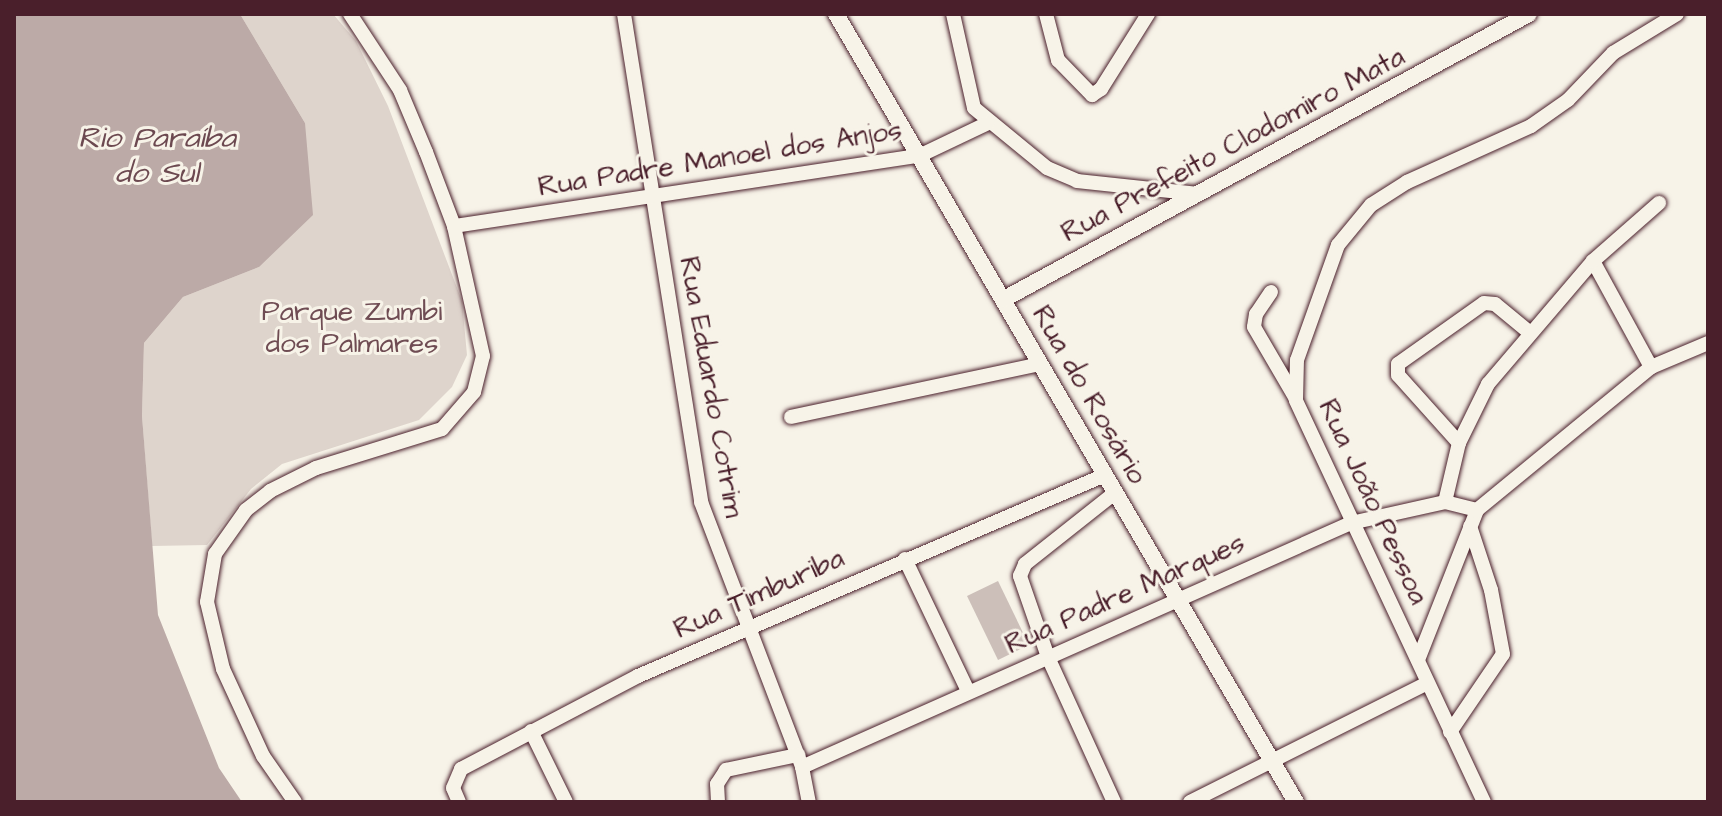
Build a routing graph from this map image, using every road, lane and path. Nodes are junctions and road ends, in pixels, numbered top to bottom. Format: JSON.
{"nodes":[{"id":1,"x":350,"y":14,"type":"edge"},
{"id":2,"x":624,"y":14,"type":"edge"},
{"id":3,"x":836,"y":14,"type":"edge"},
{"id":4,"x":953,"y":14,"type":"edge"},
{"id":5,"x":1046,"y":14,"type":"edge"},
{"id":6,"x":1148,"y":14,"type":"edge"},
{"id":7,"x":1529,"y":14,"type":"edge"},
{"id":8,"x":1677,"y":14,"type":"edge"},
{"id":9,"x":988,"y":123,"type":"junction"},
{"id":10,"x":921,"y":155,"type":"junction"},
{"id":11,"x":1198,"y":194,"type":"junction"},
{"id":12,"x":652,"y":195,"type":"junction"},
{"id":13,"x":1659,"y":203,"type":"dead end"},
{"id":14,"x":454,"y":226,"type":"junction"},
{"id":15,"x":1593,"y":261,"type":"junction"},
{"id":16,"x":1271,"y":292,"type":"dead end"},
{"id":17,"x":1004,"y":299,"type":"junction"},
{"id":18,"x":1529,"y":332,"type":"junction"},
{"id":19,"x":1708,"y":343,"type":"edge"},
{"id":20,"x":1040,"y":364,"type":"junction"},
{"id":21,"x":1651,"y":367,"type":"junction"},
{"id":22,"x":1296,"y":400,"type":"junction"},
{"id":23,"x":791,"y":417,"type":"dead end"},
{"id":24,"x":1459,"y":443,"type":"junction"},
{"id":25,"x":1105,"y":475,"type":"junction"},
{"id":26,"x":1116,"y":492,"type":"junction"},
{"id":27,"x":1445,"y":502,"type":"junction"},
{"id":28,"x":1477,"y":510,"type":"junction"},
{"id":29,"x":1351,"y":523,"type":"junction"},
{"id":30,"x":1470,"y":526,"type":"junction"},
{"id":31,"x":905,"y":559,"type":"junction"},
{"id":32,"x":1177,"y":601,"type":"junction"},
{"id":33,"x":746,"y":629,"type":"junction"},
{"id":34,"x":1048,"y":657,"type":"junction"},
{"id":35,"x":1418,"y":660,"type":"junction"},
{"id":36,"x":1426,"y":684,"type":"junction"},
{"id":37,"x":968,"y":691,"type":"junction"},
{"id":38,"x":531,"y":731,"type":"junction"},
{"id":39,"x":1450,"y":732,"type":"junction"},
{"id":40,"x":800,"y":761,"type":"junction"},
{"id":41,"x":1273,"y":762,"type":"junction"},
{"id":42,"x":456,"y":795,"type":"edge"},
{"id":43,"x":295,"y":802,"type":"edge"},
{"id":44,"x":566,"y":802,"type":"edge"},
{"id":45,"x":718,"y":802,"type":"edge"},
{"id":46,"x":809,"y":802,"type":"edge"},
{"id":47,"x":1114,"y":802,"type":"edge"},
{"id":48,"x":1190,"y":802,"type":"edge"},
{"id":49,"x":1296,"y":802,"type":"edge"},
{"id":50,"x":1484,"y":802,"type":"edge"}],
"edges":[{"from":1,"to":14,"type":"street"},
{"from":2,"to":12,"type":"street","name":"Rua Eduardo Cotrim"},
{"from":3,"to":10,"type":"street","name":"Rua do Rosário"},
{"from":4,"to":9,"type":"street"},
{"from":5,"to":6,"type":"street"},
{"from":7,"to":11,"type":"street","name":"Rua Prefeito Clodomiro Mata"},
{"from":8,"to":22,"type":"street","name":"Rua João Pessoa"},
{"from":9,"to":10,"type":"street","name":"Rua Padre Manoel dos Anjos"},
{"from":9,"to":11,"type":"street"},
{"from":10,"to":12,"type":"street","name":"Rua Padre Manoel dos Anjos"},
{"from":10,"to":17,"type":"street","name":"Rua do Rosário"},
{"from":11,"to":17,"type":"street","name":"Rua Prefeito Clodomiro Mata"},
{"from":12,"to":14,"type":"street","name":"Rua Padre Manoel dos Anjos"},
{"from":12,"to":33,"type":"street","name":"Rua Eduardo Cotrim"},
{"from":13,"to":15,"type":"street"},
{"from":14,"to":43,"type":"street"},
{"from":15,"to":18,"type":"street"},
{"from":15,"to":21,"type":"street"},
{"from":16,"to":22,"type":"street"},
{"from":17,"to":20,"type":"street","name":"Rua do Rosário"},
{"from":18,"to":24,"type":"street"},
{"from":18,"to":24,"type":"street"},
{"from":19,"to":21,"type":"street"},
{"from":20,"to":23,"type":"street"},
{"from":20,"to":25,"type":"street","name":"Rua do Rosário"},
{"from":21,"to":28,"type":"street"},
{"from":22,"to":29,"type":"street","name":"Rua João Pessoa"},
{"from":24,"to":27,"type":"street"},
{"from":25,"to":26,"type":"street","name":"Rua do Rosário"},
{"from":25,"to":31,"type":"street","name":"Rua Timburiba"},
{"from":26,"to":32,"type":"street","name":"Rua do Rosário"},
{"from":26,"to":34,"type":"street"},
{"from":27,"to":28,"type":"street","name":"Rua Padre Marques"},
{"from":27,"to":29,"type":"street","name":"Rua Padre Marques"},
{"from":28,"to":30,"type":"street"},
{"from":29,"to":32,"type":"street","name":"Rua Padre Marques"},
{"from":29,"to":35,"type":"street","name":"Rua João Pessoa"},
{"from":30,"to":35,"type":"street"},
{"from":30,"to":39,"type":"street"},
{"from":31,"to":33,"type":"street","name":"Rua Timburiba"},
{"from":31,"to":37,"type":"street"},
{"from":32,"to":34,"type":"street","name":"Rua Padre Marques"},
{"from":32,"to":41,"type":"street","name":"Rua do Rosário"},
{"from":33,"to":38,"type":"street","name":"Rua Timburiba"},
{"from":33,"to":40,"type":"street","name":"Rua Eduardo Cotrim"},
{"from":34,"to":37,"type":"street","name":"Rua Padre Marques"},
{"from":34,"to":47,"type":"street"},
{"from":35,"to":36,"type":"street","name":"Rua João Pessoa"},
{"from":36,"to":39,"type":"street","name":"Rua João Pessoa"},
{"from":36,"to":41,"type":"street"},
{"from":37,"to":40,"type":"street","name":"Rua Padre Marques"},
{"from":38,"to":42,"type":"street","name":"Rua Timburiba"},
{"from":38,"to":44,"type":"street"},
{"from":39,"to":50,"type":"street","name":"Rua João Pessoa"},
{"from":40,"to":45,"type":"street","name":"Rua Padre Marques"},
{"from":40,"to":46,"type":"street","name":"Rua Eduardo Cotrim"},
{"from":41,"to":48,"type":"street"},
{"from":41,"to":49,"type":"street","name":"Rua do Rosário"}]}
